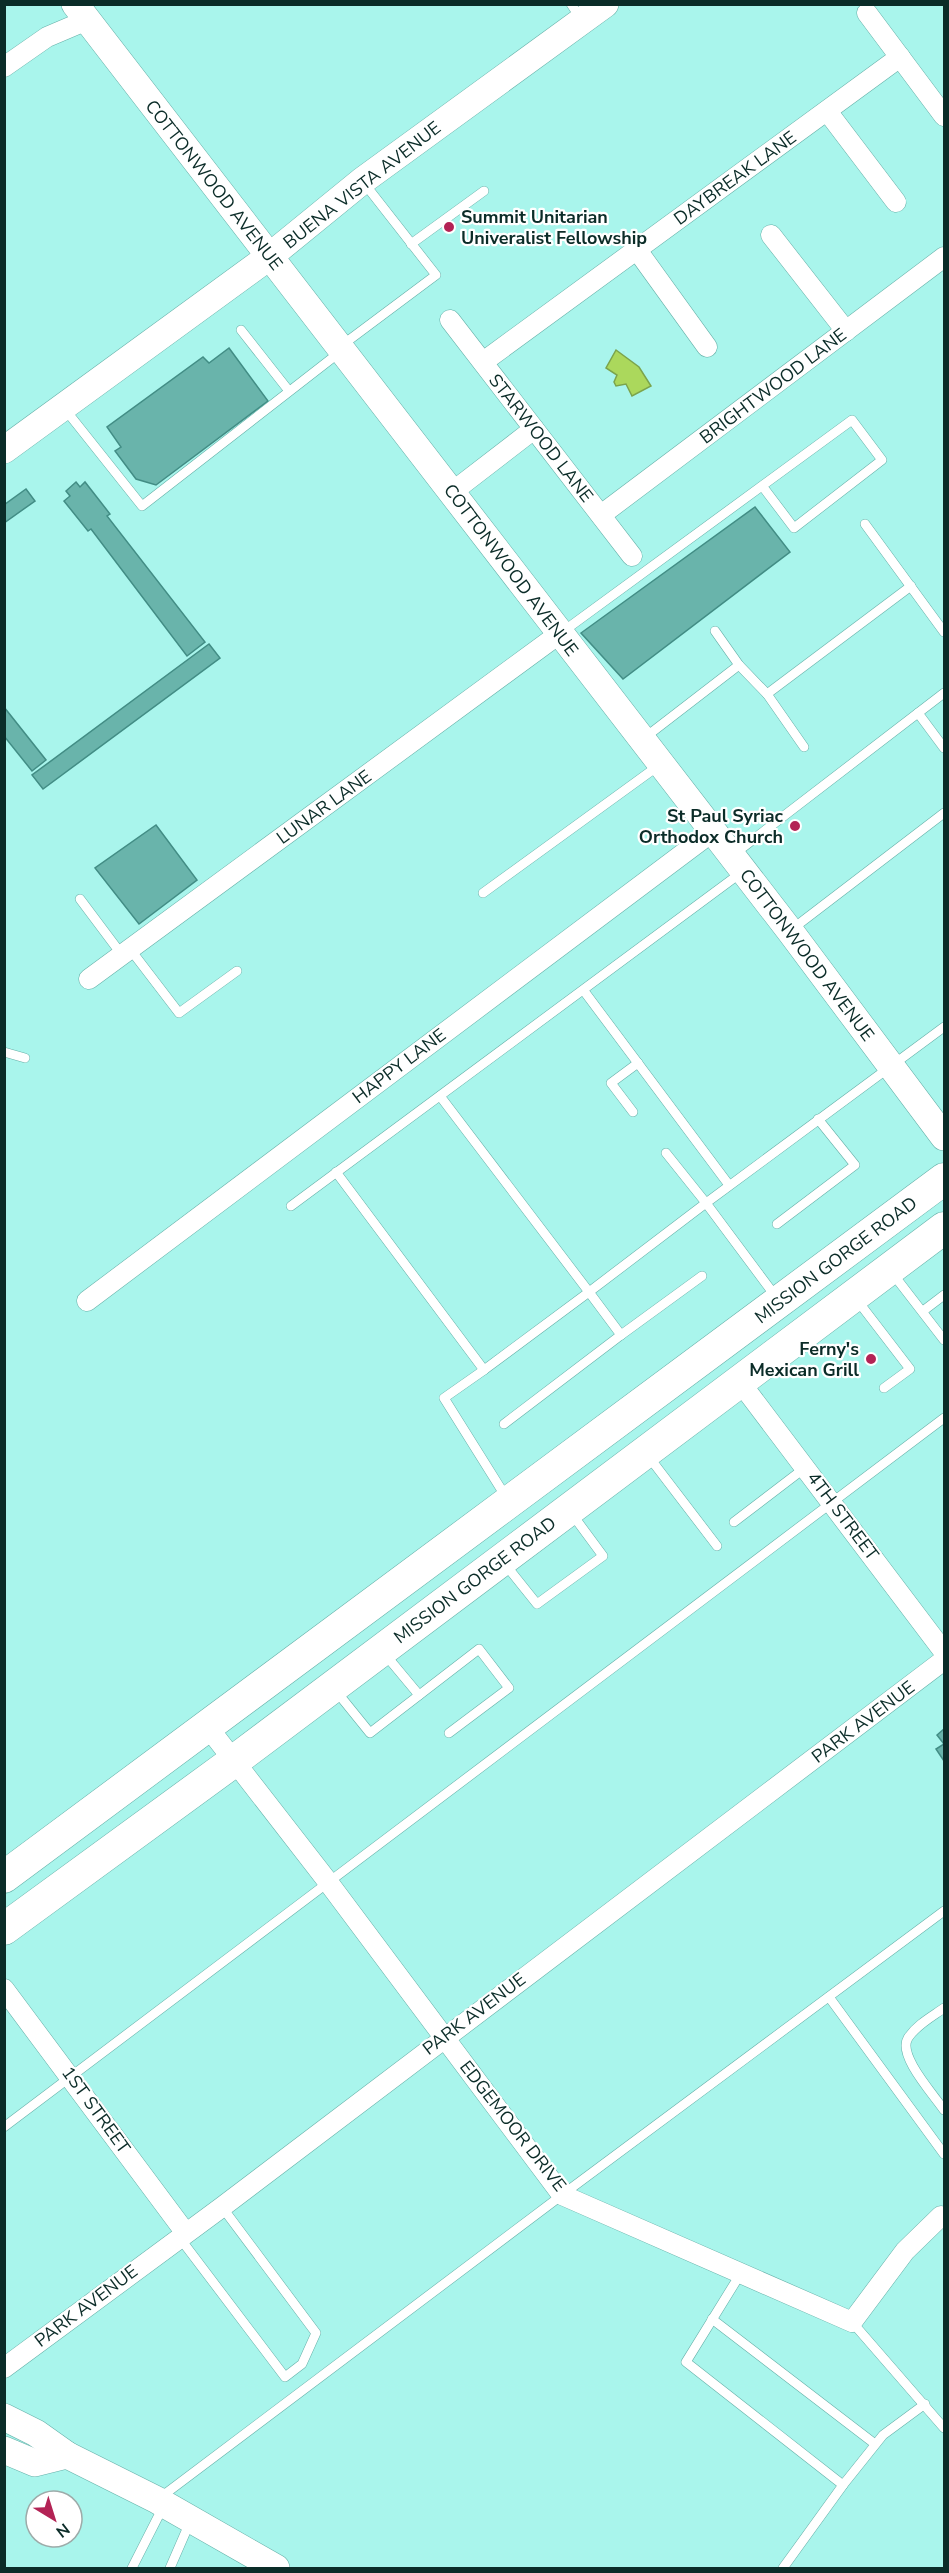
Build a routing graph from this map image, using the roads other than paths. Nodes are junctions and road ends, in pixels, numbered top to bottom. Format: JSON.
{"nodes":[{"id":1,"x":605,"y":4,"type":"edge"},
{"id":2,"x":81,"y":12,"type":"edge"},
{"id":3,"x":867,"y":12,"type":"dead end"},
{"id":4,"x":577,"y":13,"type":"edge"},
{"id":5,"x":900,"y":57,"type":"junction"},
{"id":6,"x":4,"y":67,"type":"edge"},
{"id":7,"x":827,"y":111,"type":"junction"},
{"id":8,"x":945,"y":116,"type":"edge"},
{"id":9,"x":362,"y":181,"type":"junction"},
{"id":10,"x":484,"y":191,"type":"dead end"},
{"id":11,"x":896,"y":202,"type":"dead end"},
{"id":12,"x":771,"y":235,"type":"dead end"},
{"id":13,"x":411,"y":244,"type":"junction"},
{"id":14,"x":637,"y":250,"type":"junction"},
{"id":15,"x":270,"y":256,"type":"junction"},
{"id":16,"x":945,"y":257,"type":"edge"},
{"id":17,"x":450,"y":320,"type":"dead end"},
{"id":18,"x":241,"y":330,"type":"dead end"},
{"id":19,"x":846,"y":331,"type":"junction"},
{"id":20,"x":707,"y":347,"type":"dead end"},
{"id":21,"x":339,"y":350,"type":"junction"},
{"id":22,"x":483,"y":362,"type":"junction"},
{"id":23,"x":289,"y":391,"type":"junction"},
{"id":24,"x":63,"y":406,"type":"junction"},
{"id":25,"x":534,"y":429,"type":"junction"},
{"id":26,"x":4,"y":450,"type":"edge"},
{"id":27,"x":763,"y":487,"type":"junction"},
{"id":28,"x":451,"y":493,"type":"junction"},
{"id":29,"x":601,"y":515,"type":"junction"},
{"id":30,"x":865,"y":524,"type":"dead end"},
{"id":31,"x":632,"y":556,"type":"dead end"},
{"id":32,"x":911,"y":586,"type":"junction"},
{"id":33,"x":715,"y":631,"type":"dead end"},
{"id":34,"x":945,"y":632,"type":"edge"},
{"id":35,"x":559,"y":634,"type":"junction"},
{"id":36,"x":739,"y":665,"type":"junction"},
{"id":37,"x":945,"y":693,"type":"edge"},
{"id":38,"x":767,"y":694,"type":"junction"},
{"id":39,"x":918,"y":713,"type":"junction"},
{"id":40,"x":641,"y":740,"type":"junction"},
{"id":41,"x":804,"y":747,"type":"dead end"},
{"id":42,"x":945,"y":748,"type":"edge"},
{"id":43,"x":660,"y":764,"type":"junction"},
{"id":44,"x":945,"y":813,"type":"edge"},
{"id":45,"x":712,"y":832,"type":"junction"},
{"id":46,"x":737,"y":864,"type":"junction"},
{"id":47,"x":483,"y":892,"type":"dead end"},
{"id":48,"x":80,"y":899,"type":"dead end"},
{"id":49,"x":790,"y":931,"type":"junction"},
{"id":50,"x":126,"y":952,"type":"junction"},
{"id":51,"x":237,"y":971,"type":"dead end"},
{"id":52,"x":89,"y":979,"type":"dead end"},
{"id":53,"x":584,"y":991,"type":"junction"},
{"id":54,"x":945,"y":1027,"type":"edge"},
{"id":55,"x":4,"y":1052,"type":"edge"},
{"id":56,"x":25,"y":1058,"type":"dead end"},
{"id":57,"x":638,"y":1063,"type":"junction"},
{"id":58,"x":892,"y":1066,"type":"junction"},
{"id":59,"x":440,"y":1096,"type":"junction"},
{"id":60,"x":633,"y":1112,"type":"dead end"},
{"id":61,"x":818,"y":1119,"type":"junction"},
{"id":62,"x":945,"y":1137,"type":"edge"},
{"id":63,"x":666,"y":1153,"type":"dead end"},
{"id":64,"x":336,"y":1173,"type":"junction"},
{"id":65,"x":945,"y":1179,"type":"edge"},
{"id":66,"x":729,"y":1185,"type":"junction"},
{"id":67,"x":706,"y":1203,"type":"junction"},
{"id":68,"x":291,"y":1206,"type":"dead end"},
{"id":69,"x":777,"y":1224,"type":"dead end"},
{"id":70,"x":945,"y":1228,"type":"edge"},
{"id":71,"x":889,"y":1269,"type":"junction"},
{"id":72,"x":702,"y":1276,"type":"dead end"},
{"id":73,"x":589,"y":1292,"type":"junction"},
{"id":74,"x":945,"y":1295,"type":"edge"},
{"id":75,"x":854,"y":1296,"type":"junction"},
{"id":76,"x":87,"y":1301,"type":"dead end"},
{"id":77,"x":780,"y":1302,"type":"junction"},
{"id":78,"x":923,"y":1311,"type":"junction"},
{"id":79,"x":621,"y":1335,"type":"junction"},
{"id":80,"x":945,"y":1340,"type":"edge"},
{"id":81,"x":484,"y":1370,"type":"junction"},
{"id":82,"x":740,"y":1382,"type":"junction"},
{"id":83,"x":884,"y":1388,"type":"dead end"},
{"id":84,"x":945,"y":1418,"type":"edge"},
{"id":85,"x":504,"y":1424,"type":"dead end"},
{"id":86,"x":645,"y":1453,"type":"junction"},
{"id":87,"x":806,"y":1467,"type":"junction"},
{"id":88,"x":832,"y":1501,"type":"junction"},
{"id":89,"x":509,"y":1503,"type":"junction"},
{"id":90,"x":569,"y":1510,"type":"junction"},
{"id":91,"x":734,"y":1522,"type":"dead end"},
{"id":92,"x":717,"y":1546,"type":"dead end"},
{"id":93,"x":502,"y":1560,"type":"junction"},
{"id":94,"x":382,"y":1650,"type":"junction"},
{"id":95,"x":945,"y":1652,"type":"edge"},
{"id":96,"x":945,"y":1660,"type":"edge"},
{"id":97,"x":333,"y":1687,"type":"junction"},
{"id":98,"x":419,"y":1695,"type":"junction"},
{"id":99,"x":207,"y":1726,"type":"junction"},
{"id":100,"x":449,"y":1733,"type":"dead end"},
{"id":101,"x":234,"y":1761,"type":"junction"},
{"id":102,"x":4,"y":1877,"type":"edge"},
{"id":103,"x":330,"y":1884,"type":"junction"},
{"id":104,"x":945,"y":1911,"type":"edge"},
{"id":105,"x":4,"y":1929,"type":"edge"},
{"id":106,"x":4,"y":1989,"type":"edge"},
{"id":107,"x":829,"y":1996,"type":"junction"},
{"id":108,"x":945,"y":2008,"type":"edge"},
{"id":109,"x":444,"y":2037,"type":"junction"},
{"id":110,"x":72,"y":2078,"type":"junction"},
{"id":111,"x":945,"y":2110,"type":"edge"},
{"id":112,"x":4,"y":2127,"type":"edge"},
{"id":113,"x":945,"y":2154,"type":"edge"},
{"id":114,"x":562,"y":2194,"type":"junction"},
{"id":115,"x":222,"y":2207,"type":"junction"},
{"id":116,"x":941,"y":2216,"type":"dead end"},
{"id":117,"x":182,"y":2235,"type":"junction"},
{"id":118,"x":741,"y":2273,"type":"junction"},
{"id":119,"x":712,"y":2319,"type":"junction"},
{"id":120,"x":852,"y":2322,"type":"junction"},
{"id":121,"x":4,"y":2368,"type":"edge"},
{"id":122,"x":925,"y":2404,"type":"junction"},
{"id":123,"x":4,"y":2417,"type":"edge"},
{"id":124,"x":945,"y":2428,"type":"edge"},
{"id":125,"x":875,"y":2444,"type":"junction"},
{"id":126,"x":4,"y":2450,"type":"edge"},
{"id":127,"x":67,"y":2455,"type":"junction"},
{"id":128,"x":843,"y":2485,"type":"junction"},
{"id":129,"x":161,"y":2503,"type":"junction"},
{"id":130,"x":191,"y":2520,"type":"junction"},
{"id":131,"x":132,"y":2568,"type":"edge"},
{"id":132,"x":170,"y":2568,"type":"edge"},
{"id":133,"x":276,"y":2568,"type":"edge"},
{"id":134,"x":783,"y":2568,"type":"edge"}],
"edges":[{"from":1,"to":4,"type":"street","name":"BUENA VISTA AVENUE"},
{"from":2,"to":6,"type":"street"},
{"from":2,"to":15,"type":"street","name":"COTTONWOOD AVENUE"},
{"from":3,"to":5,"type":"street"},
{"from":4,"to":9,"type":"street","name":"BUENA VISTA AVENUE"},
{"from":5,"to":7,"type":"street","name":"DAYBREAK LANE"},
{"from":5,"to":8,"type":"street"},
{"from":7,"to":11,"type":"street"},
{"from":7,"to":14,"type":"street","name":"DAYBREAK LANE"},
{"from":9,"to":13,"type":"lane"},
{"from":9,"to":15,"type":"street","name":"BUENA VISTA AVENUE"},
{"from":10,"to":13,"type":"lane"},
{"from":12,"to":19,"type":"street"},
{"from":13,"to":21,"type":"lane"},
{"from":14,"to":20,"type":"street"},
{"from":14,"to":22,"type":"street","name":"DAYBREAK LANE"},
{"from":15,"to":21,"type":"street","name":"COTTONWOOD AVENUE"},
{"from":15,"to":24,"type":"street","name":"BUENA VISTA AVENUE"},
{"from":16,"to":19,"type":"street","name":"BRIGHTWOOD LANE"},
{"from":17,"to":22,"type":"street","name":"STARWOOD LANE"},
{"from":18,"to":23,"type":"lane"},
{"from":19,"to":29,"type":"street","name":"BRIGHTWOOD LANE"},
{"from":21,"to":23,"type":"lane"},
{"from":21,"to":28,"type":"street","name":"COTTONWOOD AVENUE"},
{"from":22,"to":25,"type":"street","name":"STARWOOD LANE"},
{"from":23,"to":24,"type":"lane"},
{"from":24,"to":26,"type":"street","name":"BUENA VISTA AVENUE"},
{"from":25,"to":28,"type":"street"},
{"from":25,"to":29,"type":"street","name":"STARWOOD LANE"},
{"from":27,"to":27,"type":"lane"},
{"from":27,"to":35,"type":"lane"},
{"from":28,"to":35,"type":"street","name":"COTTONWOOD AVENUE"},
{"from":29,"to":31,"type":"street","name":"STARWOOD LANE"},
{"from":30,"to":32,"type":"lane"},
{"from":32,"to":34,"type":"lane"},
{"from":32,"to":38,"type":"lane"},
{"from":33,"to":36,"type":"lane"},
{"from":35,"to":40,"type":"street","name":"COTTONWOOD AVENUE"},
{"from":35,"to":50,"type":"street","name":"LUNAR LANE"},
{"from":36,"to":38,"type":"lane"},
{"from":36,"to":40,"type":"lane"},
{"from":37,"to":39,"type":"lane"},
{"from":38,"to":41,"type":"lane"},
{"from":39,"to":42,"type":"lane"},
{"from":39,"to":46,"type":"lane"},
{"from":40,"to":43,"type":"street","name":"COTTONWOOD AVENUE"},
{"from":43,"to":45,"type":"street","name":"COTTONWOOD AVENUE"},
{"from":43,"to":47,"type":"lane"},
{"from":44,"to":49,"type":"lane"},
{"from":45,"to":46,"type":"street","name":"COTTONWOOD AVENUE"},
{"from":45,"to":76,"type":"street","name":"HAPPY LANE"},
{"from":46,"to":49,"type":"street","name":"COTTONWOOD AVENUE"},
{"from":46,"to":53,"type":"lane"},
{"from":48,"to":50,"type":"lane"},
{"from":49,"to":58,"type":"street","name":"COTTONWOOD AVENUE"},
{"from":50,"to":51,"type":"lane"},
{"from":50,"to":52,"type":"street","name":"LUNAR LANE"},
{"from":53,"to":57,"type":"lane"},
{"from":53,"to":59,"type":"lane"},
{"from":54,"to":58,"type":"lane"},
{"from":55,"to":56,"type":"lane"},
{"from":57,"to":60,"type":"lane"},
{"from":57,"to":66,"type":"lane"},
{"from":58,"to":61,"type":"lane"},
{"from":58,"to":62,"type":"street","name":"COTTONWOOD AVENUE"},
{"from":59,"to":64,"type":"lane"},
{"from":59,"to":73,"type":"lane"},
{"from":61,"to":66,"type":"lane"},
{"from":61,"to":69,"type":"lane"},
{"from":63,"to":67,"type":"lane"},
{"from":64,"to":68,"type":"lane"},
{"from":64,"to":81,"type":"lane"},
{"from":65,"to":77,"type":"main road","name":"MISSION GORGE ROAD"},
{"from":66,"to":67,"type":"lane"},
{"from":67,"to":73,"type":"lane"},
{"from":67,"to":77,"type":"lane"},
{"from":70,"to":71,"type":"main road","name":"MISSION GORGE ROAD"},
{"from":71,"to":75,"type":"main road","name":"MISSION GORGE ROAD"},
{"from":71,"to":78,"type":"lane"},
{"from":72,"to":79,"type":"lane"},
{"from":73,"to":79,"type":"lane"},
{"from":73,"to":81,"type":"lane"},
{"from":74,"to":78,"type":"lane"},
{"from":75,"to":82,"type":"main road","name":"MISSION GORGE ROAD"},
{"from":75,"to":83,"type":"lane"},
{"from":77,"to":89,"type":"main road","name":"MISSION GORGE ROAD"},
{"from":78,"to":80,"type":"lane"},
{"from":79,"to":85,"type":"lane"},
{"from":81,"to":89,"type":"lane"},
{"from":82,"to":86,"type":"main road","name":"MISSION GORGE ROAD"},
{"from":82,"to":87,"type":"street","name":"4TH STREET"},
{"from":84,"to":88,"type":"lane"},
{"from":86,"to":90,"type":"main road","name":"MISSION GORGE ROAD"},
{"from":86,"to":92,"type":"lane"},
{"from":87,"to":88,"type":"street","name":"4TH STREET"},
{"from":87,"to":91,"type":"lane"},
{"from":88,"to":95,"type":"street","name":"4TH STREET"},
{"from":88,"to":103,"type":"lane"},
{"from":89,"to":99,"type":"main road","name":"MISSION GORGE ROAD"},
{"from":90,"to":93,"type":"main road","name":"MISSION GORGE ROAD"},
{"from":90,"to":93,"type":"lane"},
{"from":93,"to":94,"type":"main road","name":"MISSION GORGE ROAD"},
{"from":94,"to":97,"type":"main road","name":"MISSION GORGE ROAD"},
{"from":94,"to":98,"type":"lane"},
{"from":96,"to":109,"type":"street","name":"PARK AVENUE"},
{"from":97,"to":98,"type":"lane"},
{"from":97,"to":101,"type":"main road","name":"MISSION GORGE ROAD"},
{"from":98,"to":100,"type":"lane"},
{"from":99,"to":101,"type":"street","name":"EDGEMOOR DRIVE"},
{"from":99,"to":102,"type":"main road","name":"MISSION GORGE ROAD"},
{"from":101,"to":103,"type":"street","name":"EDGEMOOR DRIVE"},
{"from":101,"to":105,"type":"main road","name":"MISSION GORGE ROAD"},
{"from":103,"to":109,"type":"street","name":"EDGEMOOR DRIVE"},
{"from":103,"to":110,"type":"lane"},
{"from":104,"to":107,"type":"lane"},
{"from":106,"to":110,"type":"street","name":"1ST STREET"},
{"from":107,"to":113,"type":"lane"},
{"from":107,"to":114,"type":"lane"},
{"from":108,"to":111,"type":"lane"},
{"from":109,"to":114,"type":"street","name":"EDGEMOOR DRIVE"},
{"from":109,"to":115,"type":"street","name":"PARK AVENUE"},
{"from":110,"to":112,"type":"lane"},
{"from":110,"to":117,"type":"street","name":"1ST STREET"},
{"from":114,"to":118,"type":"street","name":"EDGEMOOR DRIVE"},
{"from":114,"to":129,"type":"lane"},
{"from":115,"to":117,"type":"street","name":"PARK AVENUE"},
{"from":115,"to":117,"type":"lane"},
{"from":116,"to":120,"type":"street"},
{"from":117,"to":121,"type":"street","name":"PARK AVENUE"},
{"from":118,"to":119,"type":"lane"},
{"from":118,"to":120,"type":"street","name":"EDGEMOOR DRIVE"},
{"from":119,"to":125,"type":"lane"},
{"from":119,"to":128,"type":"lane"},
{"from":120,"to":122,"type":"lane"},
{"from":122,"to":124,"type":"lane"},
{"from":122,"to":125,"type":"lane"},
{"from":123,"to":127,"type":"street"},
{"from":125,"to":128,"type":"lane"},
{"from":126,"to":127,"type":"street"},
{"from":127,"to":129,"type":"street"},
{"from":128,"to":134,"type":"lane"},
{"from":129,"to":130,"type":"street"},
{"from":129,"to":131,"type":"lane"},
{"from":130,"to":132,"type":"lane"},
{"from":130,"to":133,"type":"street"}]}
